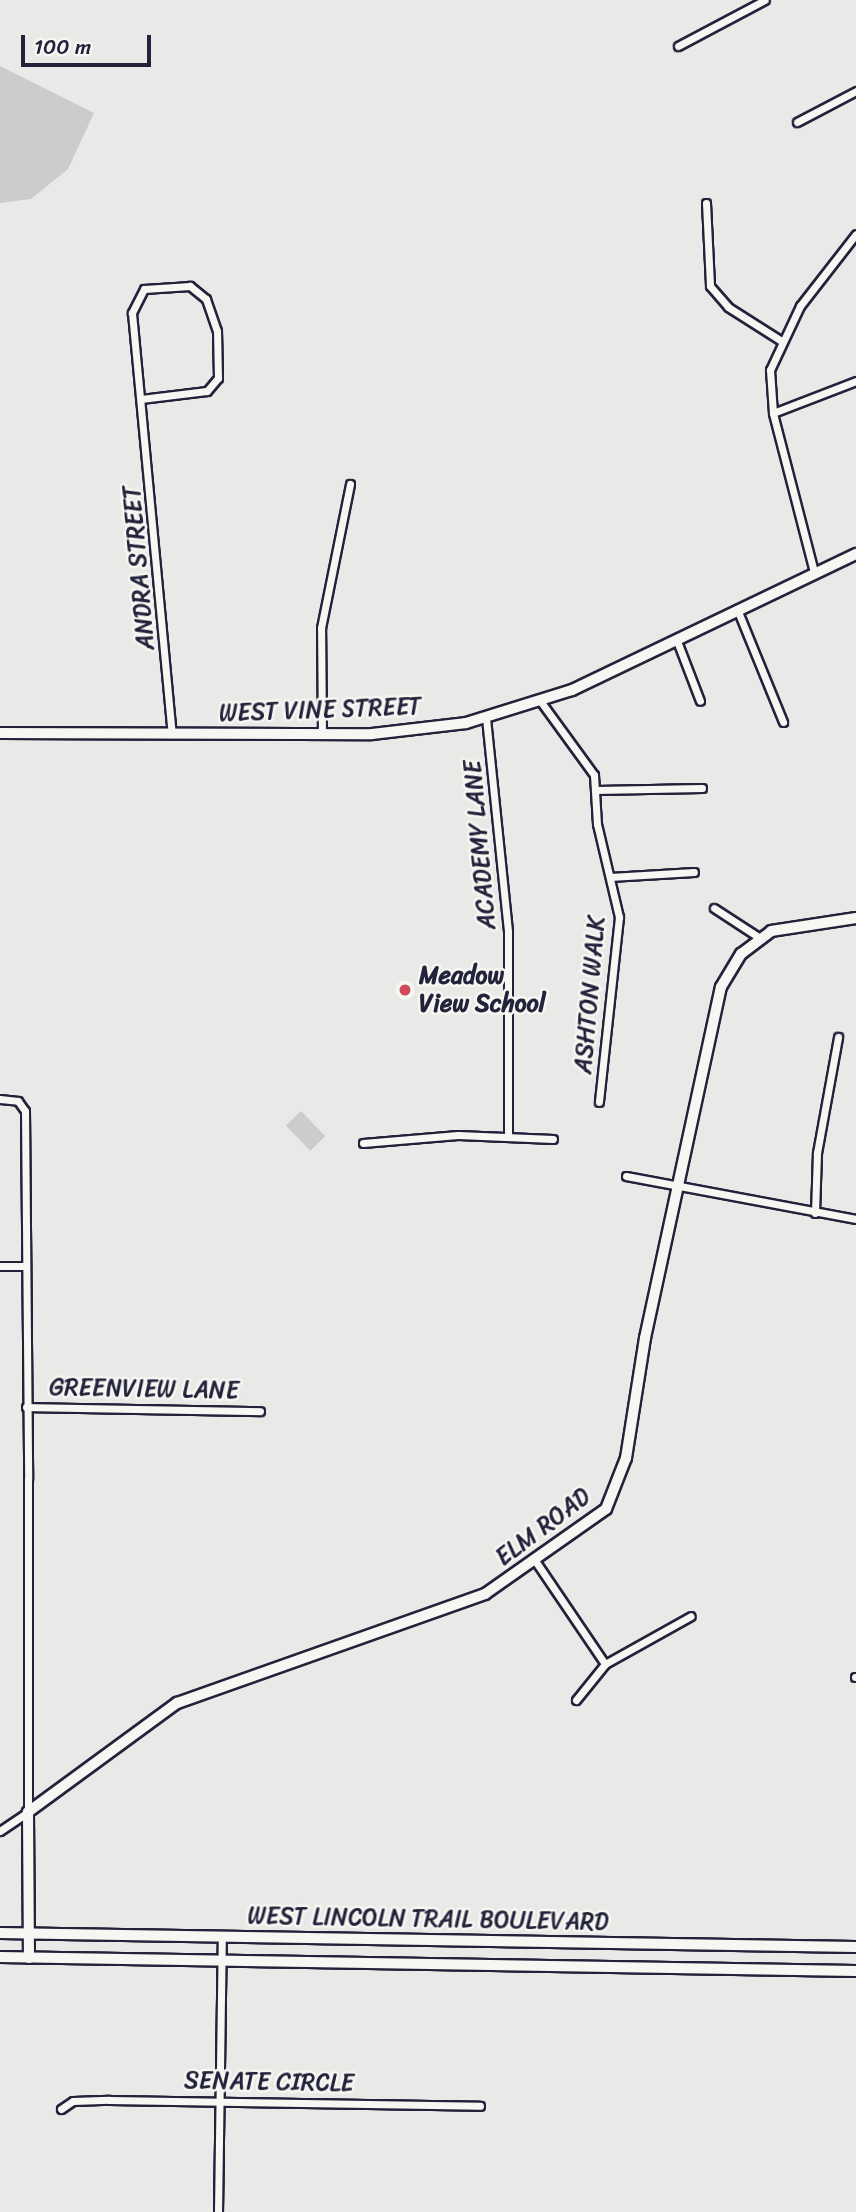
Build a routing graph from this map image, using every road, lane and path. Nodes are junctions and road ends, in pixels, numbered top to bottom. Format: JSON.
{"nodes":[{"id":1,"x":765,"y":0,"type":"edge"},
{"id":2,"x":678,"y":46,"type":"dead end"},
{"id":3,"x":856,"y":91,"type":"edge"},
{"id":4,"x":797,"y":122,"type":"dead end"},
{"id":5,"x":706,"y":203,"type":"dead end"},
{"id":6,"x":856,"y":234,"type":"edge"},
{"id":7,"x":780,"y":340,"type":"junction"},
{"id":8,"x":856,"y":382,"type":"edge"},
{"id":9,"x":141,"y":399,"type":"junction"},
{"id":10,"x":773,"y":413,"type":"junction"},
{"id":11,"x":349,"y":484,"type":"dead end"},
{"id":12,"x":856,"y":554,"type":"edge"},
{"id":13,"x":814,"y":572,"type":"junction"},
{"id":14,"x":737,"y":609,"type":"junction"},
{"id":15,"x":677,"y":641,"type":"junction"},
{"id":16,"x":700,"y":701,"type":"dead end"},
{"id":17,"x":541,"y":702,"type":"junction"},
{"id":18,"x":486,"y":718,"type":"junction"},
{"id":19,"x":783,"y":722,"type":"dead end"},
{"id":20,"x":0,"y":733,"type":"edge"},
{"id":21,"x":172,"y":734,"type":"junction"},
{"id":22,"x":321,"y":734,"type":"junction"},
{"id":23,"x":702,"y":788,"type":"dead end"},
{"id":24,"x":596,"y":790,"type":"junction"},
{"id":25,"x":694,"y":872,"type":"dead end"},
{"id":26,"x":610,"y":877,"type":"junction"},
{"id":27,"x":714,"y":908,"type":"dead end"},
{"id":28,"x":856,"y":918,"type":"edge"},
{"id":29,"x":760,"y":938,"type":"junction"},
{"id":30,"x":838,"y":1037,"type":"dead end"},
{"id":31,"x":0,"y":1098,"type":"edge"},
{"id":32,"x":599,"y":1102,"type":"dead end"},
{"id":33,"x":508,"y":1136,"type":"junction"},
{"id":34,"x":553,"y":1139,"type":"dead end"},
{"id":35,"x":363,"y":1143,"type":"dead end"},
{"id":36,"x":626,"y":1176,"type":"dead end"},
{"id":37,"x":678,"y":1185,"type":"junction"},
{"id":38,"x":815,"y":1213,"type":"junction"},
{"id":39,"x":856,"y":1219,"type":"edge"},
{"id":40,"x":0,"y":1266,"type":"edge"},
{"id":41,"x":26,"y":1266,"type":"junction"},
{"id":42,"x":26,"y":1407,"type":"junction"},
{"id":43,"x":260,"y":1411,"type":"dead end"},
{"id":44,"x":536,"y":1562,"type":"junction"},
{"id":45,"x":691,"y":1616,"type":"dead end"},
{"id":46,"x":605,"y":1664,"type":"junction"},
{"id":47,"x":576,"y":1700,"type":"dead end"},
{"id":48,"x":28,"y":1812,"type":"junction"},
{"id":49,"x":0,"y":1831,"type":"edge"},
{"id":50,"x":0,"y":1933,"type":"edge"},
{"id":51,"x":28,"y":1933,"type":"junction"},
{"id":52,"x":222,"y":1937,"type":"junction"},
{"id":53,"x":856,"y":1947,"type":"edge"},
{"id":54,"x":0,"y":1957,"type":"edge"},
{"id":55,"x":29,"y":1958,"type":"junction"},
{"id":56,"x":222,"y":1961,"type":"junction"},
{"id":57,"x":856,"y":1971,"type":"edge"},
{"id":58,"x":219,"y":2100,"type":"junction"},
{"id":59,"x":480,"y":2106,"type":"dead end"},
{"id":60,"x":61,"y":2109,"type":"dead end"},
{"id":61,"x":218,"y":2212,"type":"edge"}],
"edges":[{"from":1,"to":2,"type":"street"},
{"from":3,"to":4,"type":"street"},
{"from":5,"to":7,"type":"street"},
{"from":6,"to":7,"type":"street"},
{"from":7,"to":10,"type":"street"},
{"from":8,"to":10,"type":"street"},
{"from":9,"to":9,"type":"street","name":"ANDRA STREET"},
{"from":9,"to":21,"type":"street","name":"ANDRA STREET"},
{"from":10,"to":13,"type":"street"},
{"from":11,"to":22,"type":"street"},
{"from":12,"to":13,"type":"main road","name":"WEST VINE STREET"},
{"from":13,"to":14,"type":"main road","name":"WEST VINE STREET"},
{"from":14,"to":15,"type":"main road","name":"WEST VINE STREET"},
{"from":14,"to":19,"type":"street"},
{"from":15,"to":16,"type":"street"},
{"from":15,"to":17,"type":"main road","name":"WEST VINE STREET"},
{"from":17,"to":18,"type":"main road","name":"WEST VINE STREET"},
{"from":17,"to":24,"type":"street","name":"ASHTON WALK"},
{"from":18,"to":22,"type":"main road","name":"WEST VINE STREET"},
{"from":18,"to":33,"type":"street","name":"ACADEMY LANE"},
{"from":20,"to":21,"type":"main road","name":"WEST VINE STREET"},
{"from":21,"to":22,"type":"main road","name":"WEST VINE STREET"},
{"from":23,"to":24,"type":"street"},
{"from":24,"to":26,"type":"street","name":"ASHTON WALK"},
{"from":25,"to":26,"type":"street"},
{"from":26,"to":32,"type":"street","name":"ASHTON WALK"},
{"from":27,"to":29,"type":"street"},
{"from":28,"to":29,"type":"main road","name":"ELM ROAD"},
{"from":29,"to":37,"type":"main road","name":"ELM ROAD"},
{"from":30,"to":38,"type":"street"},
{"from":31,"to":41,"type":"street"},
{"from":33,"to":34,"type":"street"},
{"from":33,"to":35,"type":"street"},
{"from":36,"to":37,"type":"street"},
{"from":37,"to":38,"type":"street"},
{"from":37,"to":44,"type":"main road","name":"ELM ROAD"},
{"from":38,"to":39,"type":"street"},
{"from":40,"to":41,"type":"street"},
{"from":41,"to":42,"type":"street"},
{"from":42,"to":43,"type":"street","name":"GREENVIEW LANE"},
{"from":42,"to":48,"type":"street"},
{"from":44,"to":46,"type":"street"},
{"from":44,"to":48,"type":"main road","name":"ELM ROAD"},
{"from":45,"to":46,"type":"street"},
{"from":46,"to":47,"type":"street"},
{"from":48,"to":49,"type":"street","name":"ELM ROAD"},
{"from":48,"to":51,"type":"main road"},
{"from":50,"to":51,"type":"main road","name":"WEST LINCOLN TRAIL BOULEVARD"},
{"from":51,"to":52,"type":"main road","name":"WEST LINCOLN TRAIL BOULEVARD"},
{"from":51,"to":55,"type":"main road"},
{"from":52,"to":53,"type":"main road","name":"WEST LINCOLN TRAIL BOULEVARD"},
{"from":52,"to":56,"type":"street"},
{"from":54,"to":55,"type":"main road","name":"WEST LINCOLN TRAIL BOULEVARD"},
{"from":55,"to":56,"type":"main road","name":"WEST LINCOLN TRAIL BOULEVARD"},
{"from":56,"to":57,"type":"main road","name":"WEST LINCOLN TRAIL BOULEVARD"},
{"from":56,"to":58,"type":"street"},
{"from":58,"to":59,"type":"street","name":"SENATE CIRCLE"},
{"from":58,"to":60,"type":"street","name":"SENATE CIRCLE"},
{"from":58,"to":61,"type":"street"}]}
